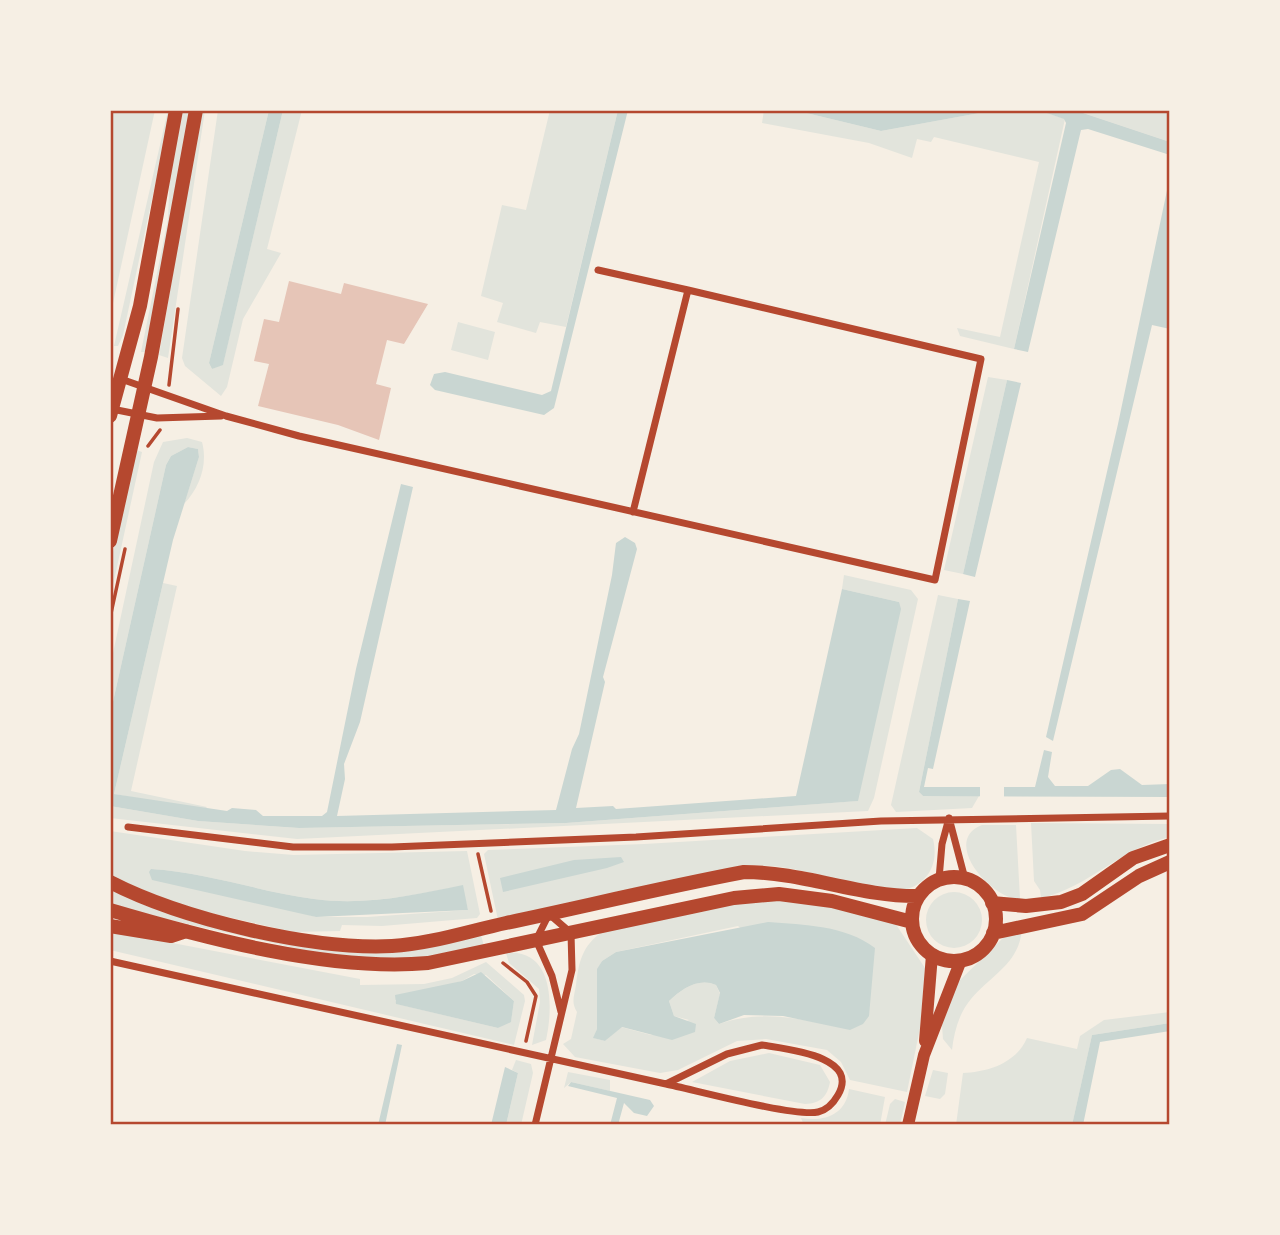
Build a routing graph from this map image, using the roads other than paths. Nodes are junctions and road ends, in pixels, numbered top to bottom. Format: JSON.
{"nodes":[{"id":1,"x":176,"y":110,"type":"edge"},
{"id":2,"x":196,"y":110,"type":"edge"},
{"id":3,"x":598,"y":270,"type":"dead end"},
{"id":4,"x":688,"y":290,"type":"junction"},
{"id":5,"x":118,"y":379,"type":"junction"},
{"id":6,"x":145,"y":387,"type":"junction"},
{"id":7,"x":111,"y":413,"type":"edge"},
{"id":8,"x":139,"y":414,"type":"junction"},
{"id":9,"x":226,"y":416,"type":"junction"},
{"id":10,"x":634,"y":512,"type":"junction"},
{"id":11,"x":110,"y":541,"type":"edge"},
{"id":12,"x":1170,"y":816,"type":"edge"},
{"id":13,"x":949,"y":818,"type":"junction"},
{"id":14,"x":128,"y":827,"type":"dead end"},
{"id":15,"x":1170,"y":845,"type":"edge"},
{"id":16,"x":1170,"y":862,"type":"edge"},
{"id":17,"x":965,"y":879,"type":"junction"},
{"id":18,"x":939,"y":880,"type":"junction"},
{"id":19,"x":110,"y":882,"type":"edge"},
{"id":20,"x":919,"y":896,"type":"junction"},
{"id":21,"x":992,"y":903,"type":"junction"},
{"id":22,"x":110,"y":910,"type":"edge"},
{"id":23,"x":549,"y":914,"type":"junction"},
{"id":24,"x":912,"y":922,"type":"junction"},
{"id":25,"x":110,"y":926,"type":"edge"},
{"id":26,"x":187,"y":931,"type":"junction"},
{"id":27,"x":571,"y":933,"type":"junction"},
{"id":28,"x":993,"y":933,"type":"junction"},
{"id":29,"x":536,"y":940,"type":"junction"},
{"id":30,"x":932,"y":955,"type":"junction"},
{"id":31,"x":961,"y":960,"type":"junction"},
{"id":32,"x":110,"y":961,"type":"edge"},
{"id":33,"x":561,"y":1012,"type":"junction"},
{"id":34,"x":924,"y":1055,"type":"junction"},
{"id":35,"x":550,"y":1060,"type":"junction"},
{"id":36,"x":666,"y":1084,"type":"junction"},
{"id":37,"x":536,"y":1125,"type":"edge"},
{"id":38,"x":908,"y":1125,"type":"edge"}],
"edges":[{"from":1,"to":5,"type":"main road"},
{"from":2,"to":6,"type":"main road"},
{"from":3,"to":4,"type":"street"},
{"from":4,"to":10,"type":"street"},
{"from":4,"to":10,"type":"street"},
{"from":5,"to":6,"type":"street"},
{"from":5,"to":7,"type":"main road"},
{"from":6,"to":8,"type":"main road"},
{"from":6,"to":9,"type":"street"},
{"from":7,"to":8,"type":"street"},
{"from":8,"to":9,"type":"street"},
{"from":8,"to":11,"type":"main road"},
{"from":9,"to":10,"type":"street"},
{"from":12,"to":13,"type":"street"},
{"from":13,"to":14,"type":"street"},
{"from":13,"to":17,"type":"street"},
{"from":13,"to":18,"type":"street"},
{"from":15,"to":21,"type":"main road"},
{"from":16,"to":28,"type":"main road"},
{"from":17,"to":18,"type":"main road"},
{"from":17,"to":21,"type":"main road"},
{"from":18,"to":20,"type":"main road"},
{"from":19,"to":23,"type":"main road"},
{"from":20,"to":23,"type":"main road"},
{"from":20,"to":24,"type":"main road"},
{"from":21,"to":28,"type":"main road"},
{"from":22,"to":26,"type":"main road"},
{"from":23,"to":27,"type":"street"},
{"from":23,"to":29,"type":"street"},
{"from":24,"to":27,"type":"main road"},
{"from":24,"to":30,"type":"main road"},
{"from":25,"to":26,"type":"main road"},
{"from":26,"to":29,"type":"main road"},
{"from":27,"to":29,"type":"main road"},
{"from":27,"to":33,"type":"street"},
{"from":28,"to":31,"type":"main road"},
{"from":29,"to":33,"type":"street"},
{"from":30,"to":31,"type":"main road"},
{"from":30,"to":34,"type":"street"},
{"from":31,"to":34,"type":"street"},
{"from":32,"to":35,"type":"street"},
{"from":33,"to":35,"type":"street"},
{"from":34,"to":38,"type":"street"},
{"from":35,"to":36,"type":"street"},
{"from":35,"to":37,"type":"street"},
{"from":36,"to":36,"type":"street"}]}
